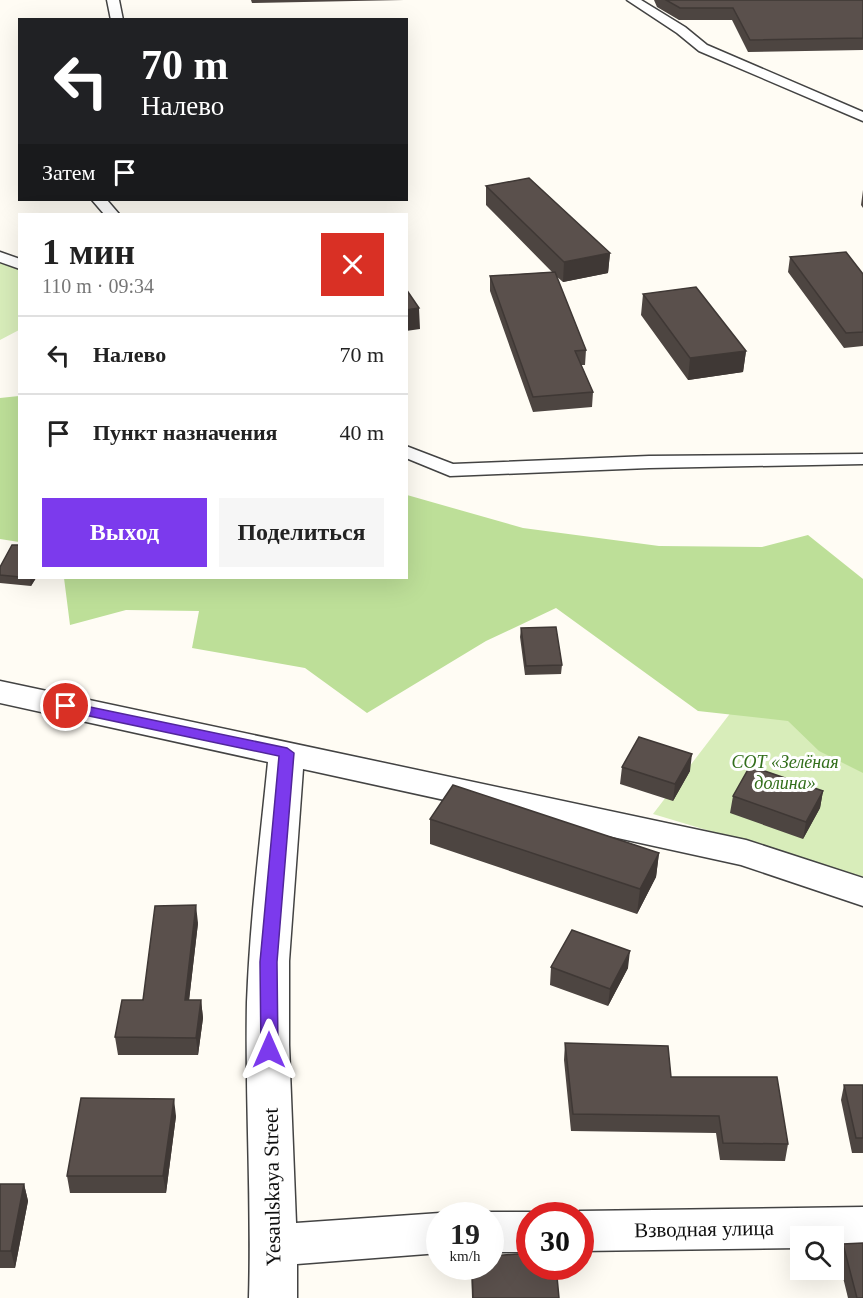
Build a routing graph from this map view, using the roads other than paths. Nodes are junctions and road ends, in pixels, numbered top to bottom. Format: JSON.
{"nodes":[{"id":1,"x":113,"y":0,"type":"edge"},
{"id":2,"x":633,"y":0,"type":"edge"},
{"id":3,"x":117,"y":18,"type":"edge"},
{"id":4,"x":863,"y":117,"type":"edge"},
{"id":5,"x":100,"y":201,"type":"edge"},
{"id":6,"x":111,"y":213,"type":"edge"},
{"id":7,"x":0,"y":257,"type":"edge"},
{"id":8,"x":18,"y":263,"type":"edge"},
{"id":9,"x":408,"y":452,"type":"edge"},
{"id":10,"x":863,"y":459,"type":"edge"},
{"id":11,"x":0,"y":692,"type":"edge"},
{"id":12,"x":287,"y":753,"type":"junction"},
{"id":13,"x":863,"y":892,"type":"edge"},
{"id":14,"x":863,"y":1227,"type":"edge"},
{"id":15,"x":594,"y":1231,"type":"edge"},
{"id":16,"x":426,"y":1234,"type":"edge"},
{"id":17,"x":275,"y":1245,"type":"junction"},
{"id":18,"x":273,"y":1298,"type":"edge"}],
"edges":[{"from":1,"to":3,"type":"lane"},
{"from":2,"to":4,"type":"lane"},
{"from":5,"to":6,"type":"lane"},
{"from":7,"to":8,"type":"lane"},
{"from":9,"to":10,"type":"lane"},
{"from":11,"to":12,"type":"street"},
{"from":12,"to":13,"type":"street"},
{"from":12,"to":17,"type":"street","name":"Yesaulskaya Street"},
{"from":14,"to":15,"type":"street","name":"Взводная улица"},
{"from":16,"to":17,"type":"street"},
{"from":17,"to":18,"type":"street","name":"Yesaulskaya Street"}]}
